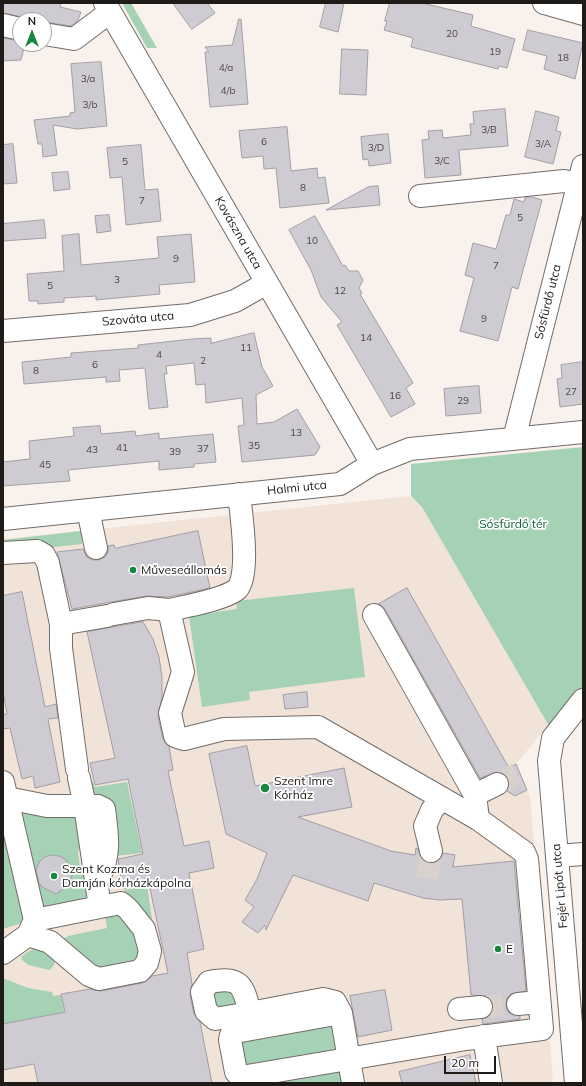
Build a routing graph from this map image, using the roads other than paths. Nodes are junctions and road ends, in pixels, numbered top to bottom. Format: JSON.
{"nodes":[{"id":1,"x":544,"y":3,"type":"edge"},
{"id":2,"x":108,"y":8,"type":"edge"},
{"id":3,"x":583,"y":14,"type":"edge"},
{"id":4,"x":52,"y":35,"type":"edge"},
{"id":5,"x":580,"y":175,"type":"edge"},
{"id":6,"x":420,"y":196,"type":"dead end"},
{"id":7,"x":267,"y":283,"type":"junction"},
{"id":8,"x":3,"y":331,"type":"edge"},
{"id":9,"x":583,"y":432,"type":"edge"},
{"id":10,"x":514,"y":439,"type":"junction"},
{"id":11,"x":372,"y":464,"type":"junction"},
{"id":12,"x":239,"y":494,"type":"junction"},
{"id":13,"x":88,"y":510,"type":"junction"},
{"id":14,"x":3,"y":519,"type":"edge"},
{"id":15,"x":96,"y":548,"type":"dead end"},
{"id":16,"x":3,"y":553,"type":"edge"},
{"id":17,"x":169,"y":610,"type":"junction"},
{"id":18,"x":374,"y":615,"type":"dead end"},
{"id":19,"x":60,"y":624,"type":"junction"},
{"id":20,"x":583,"y":700,"type":"edge"},
{"id":21,"x":497,"y":784,"type":"tunnel mouth"},
{"id":22,"x":5,"y":790,"type":"edge"},
{"id":23,"x":475,"y":795,"type":"junction"},
{"id":24,"x":442,"y":798,"type":"junction"},
{"id":25,"x":85,"y":806,"type":"junction"},
{"id":26,"x":478,"y":819,"type":"junction"},
{"id":27,"x":431,"y":851,"type":"tunnel mouth"},
{"id":28,"x":583,"y":854,"type":"edge"},
{"id":29,"x":557,"y":856,"type":"junction"},
{"id":30,"x":100,"y":907,"type":"junction"},
{"id":31,"x":32,"y":927,"type":"junction"},
{"id":32,"x":3,"y":953,"type":"edge"},
{"id":33,"x":481,"y":1007,"type":"tunnel mouth"},
{"id":34,"x":459,"y":1009,"type":"dead end"},
{"id":35,"x":250,"y":1013,"type":"dead end"},
{"id":36,"x":341,"y":1013,"type":"junction"},
{"id":37,"x":484,"y":1036,"type":"junction"},
{"id":38,"x":350,"y":1059,"type":"junction"},
{"id":39,"x":353,"y":1083,"type":"edge"},
{"id":40,"x":491,"y":1083,"type":"edge"},
{"id":41,"x":576,"y":1083,"type":"edge"}],
"edges":[{"from":1,"to":3,"type":"street"},
{"from":2,"to":4,"type":"street"},
{"from":2,"to":7,"type":"street","name":"Kovászna utca"},
{"from":5,"to":6,"type":"street"},
{"from":5,"to":10,"type":"street","name":"Sósfürdő utca"},
{"from":7,"to":8,"type":"street","name":"Szováta utca"},
{"from":7,"to":11,"type":"street","name":"Kovászna utca"},
{"from":9,"to":10,"type":"street","name":"Halmi utca"},
{"from":10,"to":11,"type":"street","name":"Halmi utca"},
{"from":11,"to":12,"type":"street","name":"Halmi utca"},
{"from":12,"to":13,"type":"street","name":"Halmi utca"},
{"from":12,"to":17,"type":"street"},
{"from":13,"to":14,"type":"street","name":"Halmi utca"},
{"from":13,"to":15,"type":"street"},
{"from":16,"to":19,"type":"street"},
{"from":17,"to":19,"type":"street"},
{"from":17,"to":24,"type":"street"},
{"from":18,"to":23,"type":"street"},
{"from":19,"to":25,"type":"street"},
{"from":20,"to":29,"type":"street","name":"Fejér Lipót utca"},
{"from":21,"to":23,"type":"street"},
{"from":22,"to":25,"type":"street"},
{"from":22,"to":31,"type":"street"},
{"from":23,"to":26,"type":"street"},
{"from":24,"to":26,"type":"street"},
{"from":24,"to":27,"type":"street"},
{"from":25,"to":30,"type":"street"},
{"from":26,"to":37,"type":"street"},
{"from":28,"to":29,"type":"street"},
{"from":29,"to":41,"type":"street","name":"Fejér Lipót utca"},
{"from":30,"to":31,"type":"street"},
{"from":30,"to":31,"type":"street"},
{"from":31,"to":32,"type":"street"},
{"from":33,"to":34,"type":"street"},
{"from":35,"to":36,"type":"street"},
{"from":36,"to":38,"type":"street"},
{"from":36,"to":38,"type":"street"},
{"from":37,"to":38,"type":"street"},
{"from":37,"to":40,"type":"street"},
{"from":38,"to":39,"type":"street"}]}
